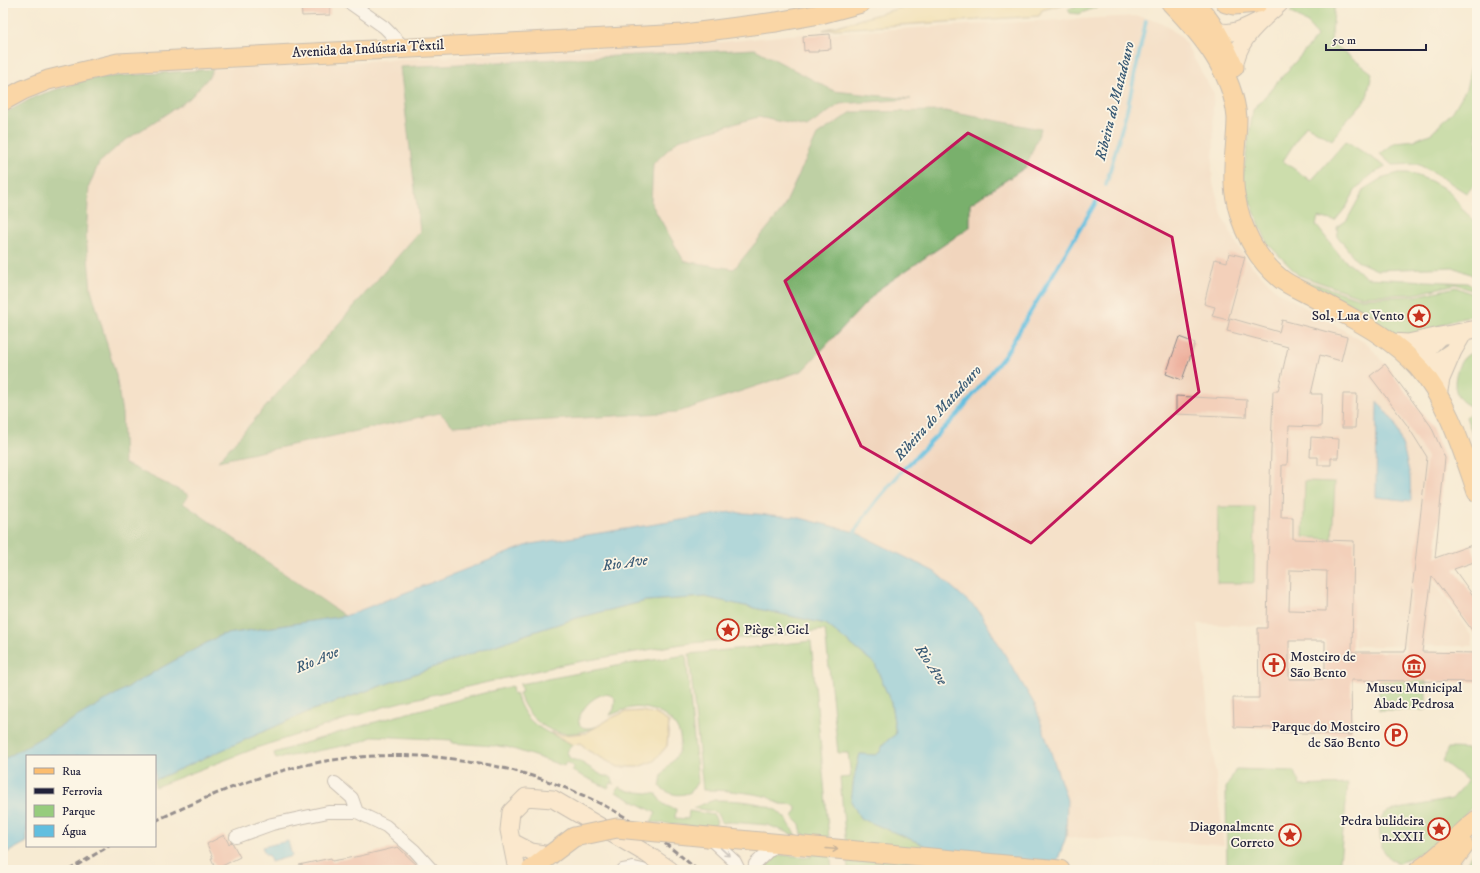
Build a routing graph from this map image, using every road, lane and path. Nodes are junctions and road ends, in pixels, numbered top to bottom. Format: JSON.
{"nodes":[{"id":1,"x":350,"y":3,"type":"edge"},
{"id":2,"x":821,"y":3,"type":"edge"},
{"id":3,"x":861,"y":3,"type":"edge"},
{"id":4,"x":1171,"y":3,"type":"edge"},
{"id":5,"x":1180,"y":3,"type":"edge"},
{"id":6,"x":1194,"y":3,"type":"edge"},
{"id":7,"x":1226,"y":3,"type":"edge"},
{"id":8,"x":1280,"y":3,"type":"edge"},
{"id":9,"x":1261,"y":11,"type":"edge"},
{"id":10,"x":739,"y":27,"type":"junction"},
{"id":11,"x":1216,"y":32,"type":"junction"},
{"id":12,"x":404,"y":48,"type":"junction"},
{"id":13,"x":1234,"y":68,"type":"junction"},
{"id":14,"x":3,"y":101,"type":"edge"},
{"id":15,"x":1236,"y":108,"type":"junction"},
{"id":16,"x":1470,"y":330,"type":"edge"},
{"id":17,"x":1440,"y":336,"type":"junction"},
{"id":18,"x":1392,"y":342,"type":"junction"},
{"id":19,"x":1452,"y":351,"type":"junction"},
{"id":20,"x":1418,"y":367,"type":"junction"},
{"id":21,"x":1438,"y":396,"type":"junction"},
{"id":22,"x":1477,"y":492,"type":"edge"},
{"id":23,"x":335,"y":783,"type":"dead end"},
{"id":24,"x":357,"y":812,"type":"junction"},
{"id":25,"x":1477,"y":820,"type":"edge"},
{"id":26,"x":1477,"y":829,"type":"edge"},
{"id":27,"x":236,"y":837,"type":"dead end"},
{"id":28,"x":708,"y":837,"type":"junction"},
{"id":29,"x":512,"y":842,"type":"junction"},
{"id":30,"x":785,"y":844,"type":"junction"},
{"id":31,"x":550,"y":862,"type":"edge"},
{"id":32,"x":637,"y":866,"type":"edge"},
{"id":33,"x":432,"y":870,"type":"edge"},
{"id":34,"x":518,"y":870,"type":"edge"},
{"id":35,"x":530,"y":870,"type":"edge"},
{"id":36,"x":670,"y":870,"type":"edge"},
{"id":37,"x":739,"y":870,"type":"edge"},
{"id":38,"x":754,"y":870,"type":"edge"},
{"id":39,"x":1060,"y":870,"type":"edge"},
{"id":40,"x":1419,"y":870,"type":"edge"},
{"id":41,"x":1446,"y":870,"type":"edge"}],
"edges":[{"from":1,"to":12,"type":"street"},
{"from":2,"to":10,"type":"main road"},
{"from":3,"to":10,"type":"main road"},
{"from":4,"to":15,"type":"main road"},
{"from":5,"to":11,"type":"street"},
{"from":6,"to":11,"type":"main road"},
{"from":7,"to":9,"type":"main road"},
{"from":8,"to":9,"type":"street"},
{"from":9,"to":11,"type":"street"},
{"from":9,"to":13,"type":"street"},
{"from":10,"to":12,"type":"main road","name":"Avenida da Indústria Têxtil"},
{"from":11,"to":13,"type":"main road"},
{"from":12,"to":14,"type":"main road","name":"Avenida da Indústria Têxtil"},
{"from":13,"to":15,"type":"main road"},
{"from":15,"to":18,"type":"main road"},
{"from":16,"to":17,"type":"street"},
{"from":16,"to":19,"type":"street"},
{"from":17,"to":18,"type":"street"},
{"from":17,"to":20,"type":"street"},
{"from":18,"to":20,"type":"main road"},
{"from":19,"to":20,"type":"street"},
{"from":19,"to":21,"type":"street"},
{"from":20,"to":21,"type":"main road"},
{"from":21,"to":22,"type":"main road"},
{"from":23,"to":24,"type":"street"},
{"from":24,"to":27,"type":"street"},
{"from":24,"to":33,"type":"street"},
{"from":25,"to":40,"type":"main road"},
{"from":26,"to":41,"type":"main road"},
{"from":28,"to":30,"type":"main road"},
{"from":28,"to":31,"type":"main road","bridge":true},
{"from":28,"to":37,"type":"street","one_way":true},
{"from":29,"to":31,"type":"street"},
{"from":29,"to":32,"type":"street"},
{"from":29,"to":34,"type":"street"},
{"from":30,"to":38,"type":"street"},
{"from":30,"to":39,"type":"main road","one_way":true},
{"from":31,"to":35,"type":"main road"},
{"from":32,"to":36,"type":"street"}]}
